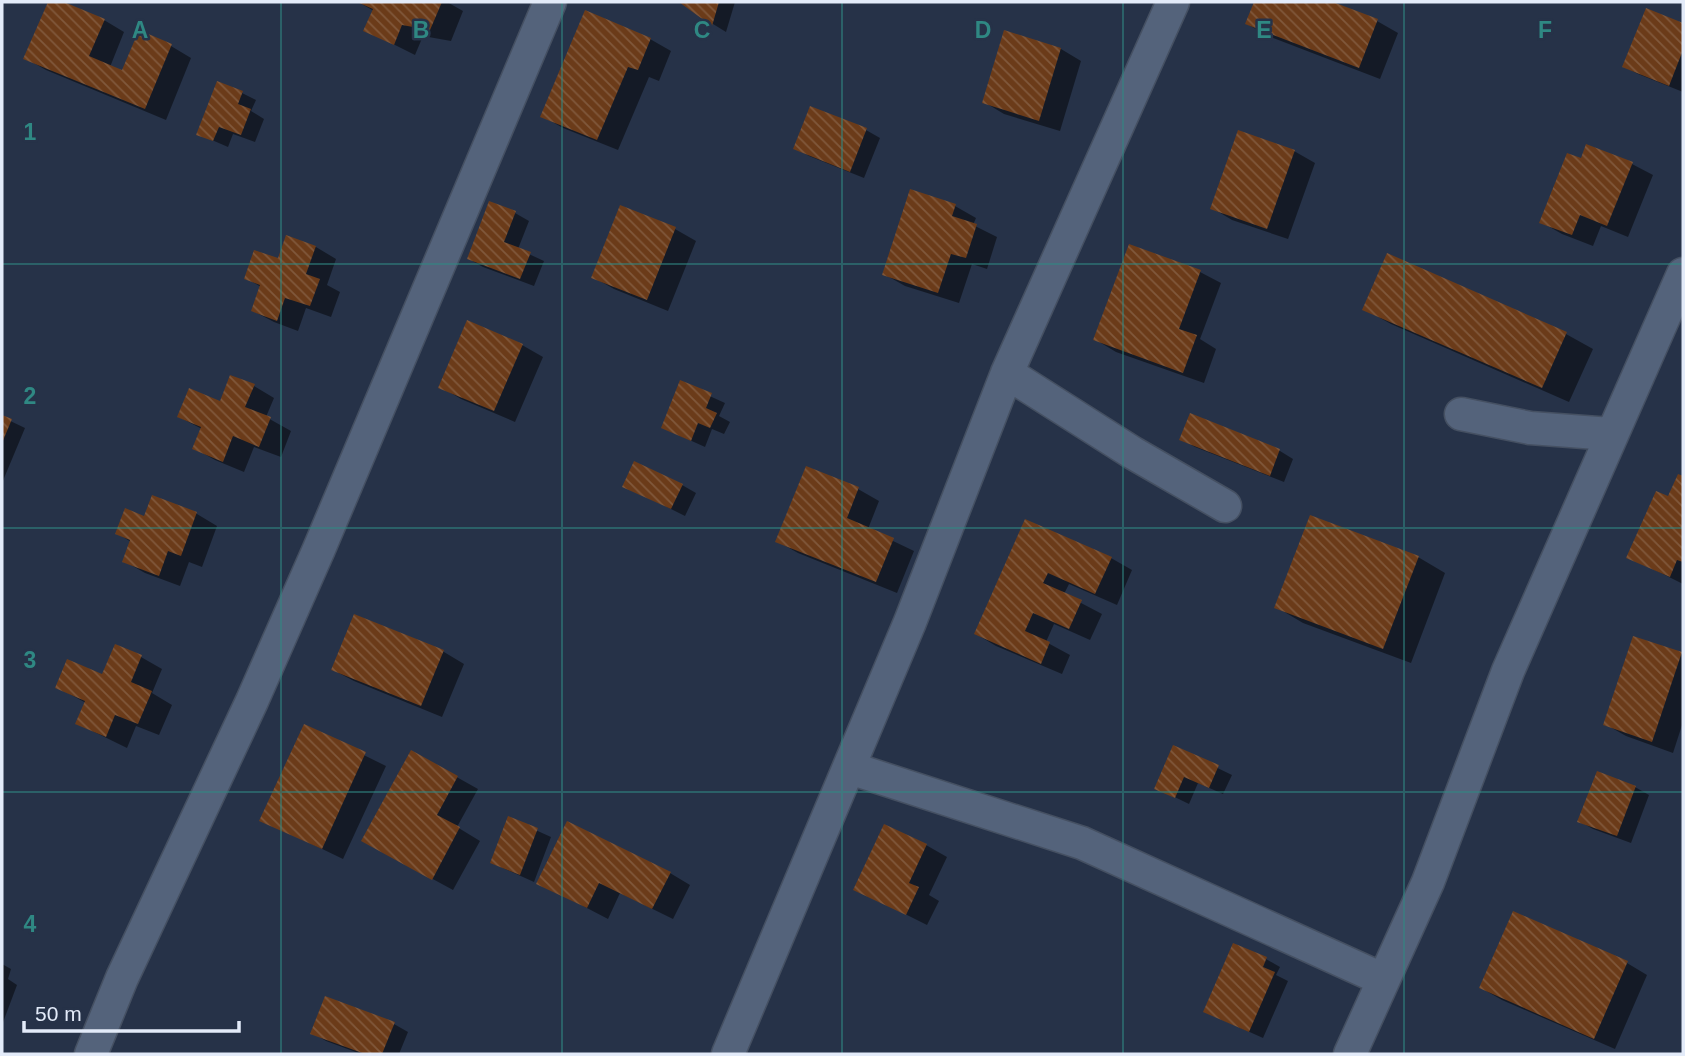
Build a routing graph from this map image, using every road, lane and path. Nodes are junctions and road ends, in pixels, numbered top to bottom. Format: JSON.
{"nodes":[{"id":1,"x":551,"y":2,"type":"edge"},
{"id":2,"x":1173,"y":2,"type":"edge"},
{"id":3,"x":1683,"y":274,"type":"edge"},
{"id":4,"x":1007,"y":373,"type":"junction"},
{"id":5,"x":1461,"y":414,"type":"dead end"},
{"id":6,"x":1611,"y":434,"type":"junction"},
{"id":7,"x":1225,"y":506,"type":"dead end"},
{"id":8,"x":850,"y":768,"type":"junction"},
{"id":9,"x":1382,"y":979,"type":"junction"},
{"id":10,"x":90,"y":1054,"type":"edge"},
{"id":11,"x":728,"y":1054,"type":"edge"},
{"id":12,"x":1350,"y":1054,"type":"edge"}],
"edges":[{"from":1,"to":10,"type":"street"},
{"from":2,"to":4,"type":"street"},
{"from":3,"to":6,"type":"street"},
{"from":4,"to":7,"type":"street"},
{"from":4,"to":8,"type":"street"},
{"from":5,"to":6,"type":"street"},
{"from":6,"to":9,"type":"street"},
{"from":8,"to":9,"type":"street"},
{"from":8,"to":11,"type":"street"},
{"from":9,"to":12,"type":"street"}]}
